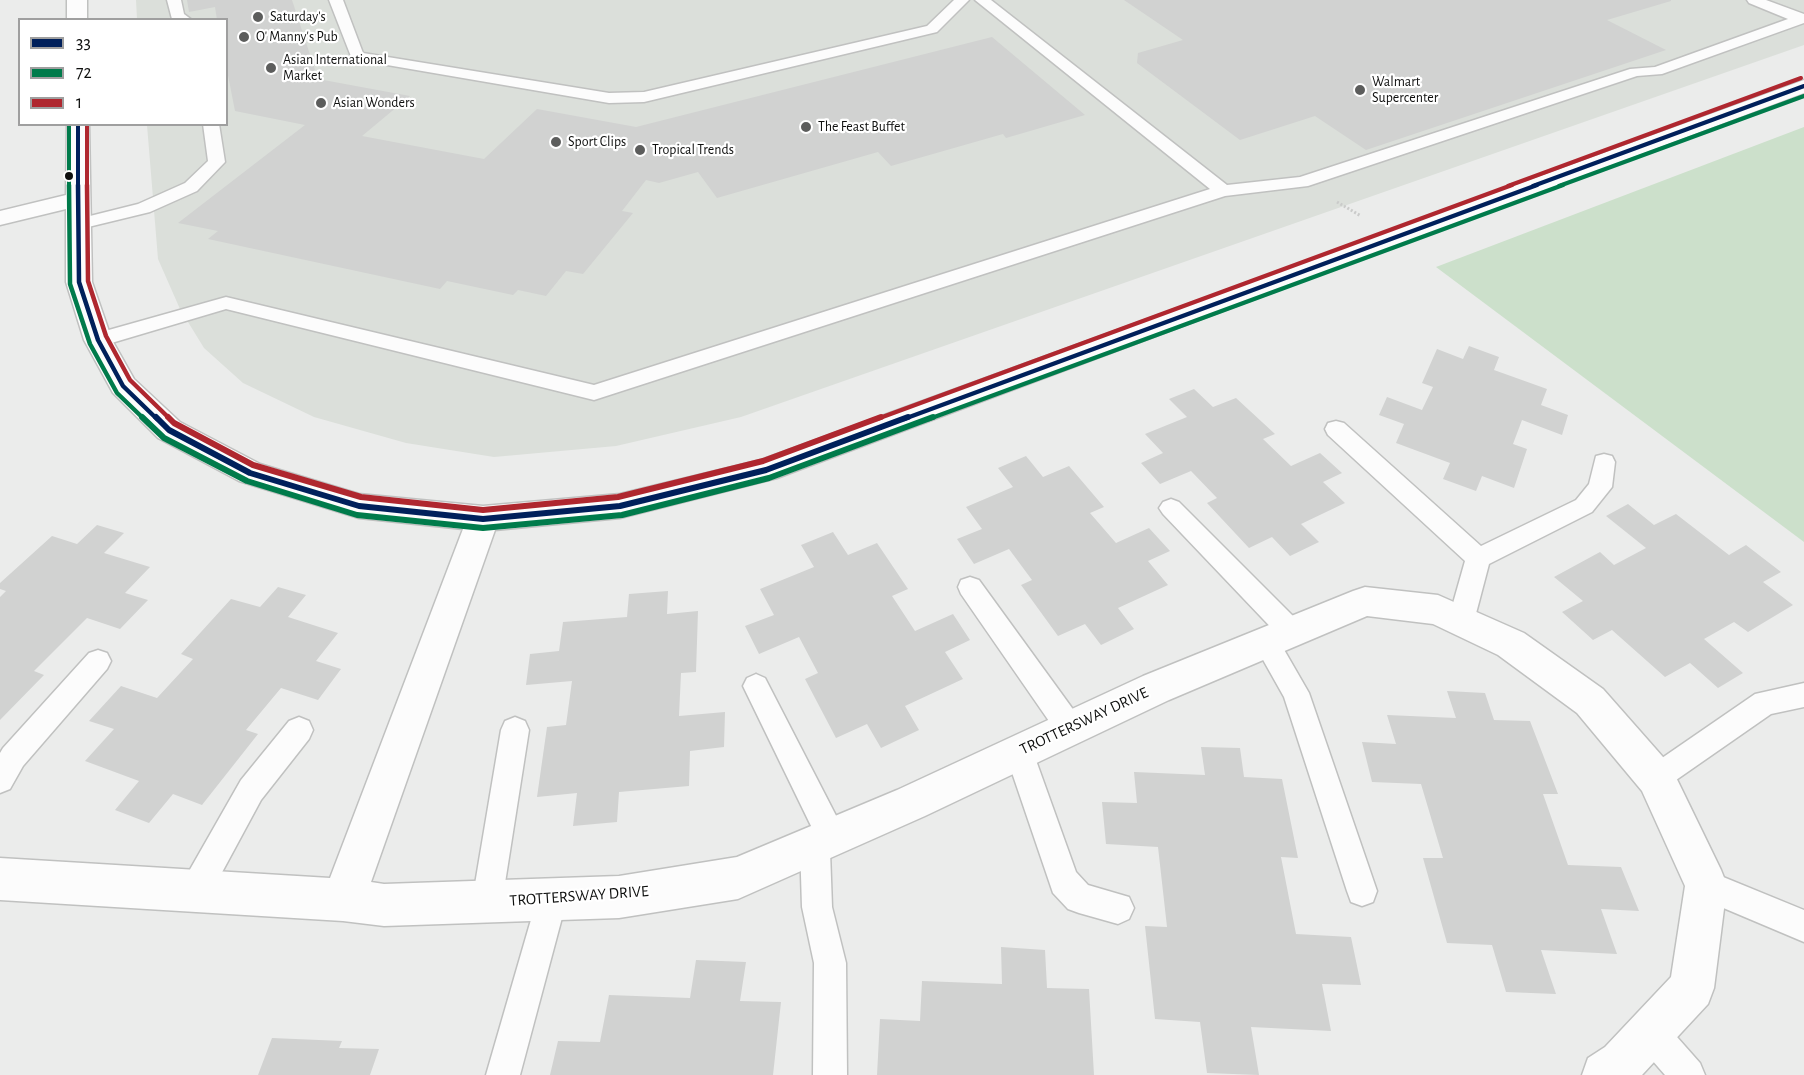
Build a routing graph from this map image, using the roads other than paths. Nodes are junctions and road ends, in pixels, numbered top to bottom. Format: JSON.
{"nodes":[{"id":1,"x":76,"y":0,"type":"edge"},
{"id":2,"x":174,"y":0,"type":"edge"},
{"id":3,"x":336,"y":0,"type":"edge"},
{"id":4,"x":962,"y":0,"type":"edge"},
{"id":5,"x":982,"y":0,"type":"edge"},
{"id":6,"x":1754,"y":0,"type":"edge"},
{"id":7,"x":77,"y":18,"type":"edge"},
{"id":8,"x":181,"y":18,"type":"edge"},
{"id":9,"x":1802,"y":19,"type":"edge"},
{"id":10,"x":1804,"y":86,"type":"edge"},
{"id":11,"x":78,"y":126,"type":"edge"},
{"id":12,"x":211,"y":126,"type":"edge"},
{"id":13,"x":1223,"y":191,"type":"junction"},
{"id":14,"x":80,"y":212,"type":"junction"},
{"id":15,"x":0,"y":218,"type":"edge"},
{"id":16,"x":98,"y":340,"type":"junction"},
{"id":17,"x":1336,"y":429,"type":"dead end"},
{"id":18,"x":1604,"y":462,"type":"dead end"},
{"id":19,"x":1171,"y":508,"type":"dead end"},
{"id":20,"x":483,"y":519,"type":"junction"},
{"id":21,"x":1478,"y":558,"type":"junction"},
{"id":22,"x":970,"y":587,"type":"dead end"},
{"id":23,"x":1461,"y":621,"type":"junction"},
{"id":24,"x":1278,"y":637,"type":"junction"},
{"id":25,"x":98,"y":661,"type":"dead end"},
{"id":26,"x":756,"y":686,"type":"dead end"},
{"id":27,"x":1804,"y":695,"type":"edge"},
{"id":28,"x":1070,"y":728,"type":"junction"},
{"id":29,"x":299,"y":730,"type":"dead end"},
{"id":30,"x":515,"y":730,"type":"dead end"},
{"id":31,"x":1019,"y":752,"type":"junction"},
{"id":32,"x":1656,"y":778,"type":"junction"},
{"id":33,"x":0,"y":780,"type":"edge"},
{"id":34,"x":824,"y":841,"type":"junction"},
{"id":35,"x":0,"y":879,"type":"edge"},
{"id":36,"x":1706,"y":885,"type":"junction"},
{"id":37,"x":195,"y":891,"type":"junction"},
{"id":38,"x":1362,"y":891,"type":"dead end"},
{"id":39,"x":552,"y":899,"type":"junction"},
{"id":40,"x":343,"y":900,"type":"junction"},
{"id":41,"x":487,"y":902,"type":"junction"},
{"id":42,"x":1118,"y":908,"type":"dead end"},
{"id":43,"x":1804,"y":926,"type":"edge"},
{"id":44,"x":1650,"y":1032,"type":"junction"},
{"id":45,"x":503,"y":1075,"type":"edge"},
{"id":46,"x":830,"y":1075,"type":"edge"},
{"id":47,"x":1605,"y":1075,"type":"edge"},
{"id":48,"x":1688,"y":1075,"type":"edge"}],
"edges":[{"from":1,"to":7,"type":"street"},
{"from":2,"to":8,"type":"lane"},
{"from":3,"to":4,"type":"lane"},
{"from":5,"to":13,"type":"lane"},
{"from":6,"to":9,"type":"lane"},
{"from":9,"to":13,"type":"lane"},
{"from":10,"to":20,"type":"street"},
{"from":11,"to":14,"type":"street"},
{"from":12,"to":14,"type":"lane"},
{"from":13,"to":16,"type":"lane"},
{"from":14,"to":15,"type":"street"},
{"from":14,"to":16,"type":"street"},
{"from":16,"to":20,"type":"street"},
{"from":17,"to":21,"type":"lane"},
{"from":18,"to":21,"type":"lane"},
{"from":19,"to":24,"type":"lane"},
{"from":20,"to":40,"type":"street"},
{"from":21,"to":23,"type":"lane"},
{"from":22,"to":28,"type":"lane"},
{"from":23,"to":24,"type":"street","name":"TROTTERSWAY DRIVE"},
{"from":23,"to":32,"type":"street","name":"TROTTERSWAY DRIVE"},
{"from":24,"to":28,"type":"street","name":"TROTTERSWAY DRIVE"},
{"from":24,"to":38,"type":"lane"},
{"from":25,"to":33,"type":"lane"},
{"from":26,"to":34,"type":"lane"},
{"from":27,"to":32,"type":"lane"},
{"from":28,"to":31,"type":"street","name":"TROTTERSWAY DRIVE"},
{"from":29,"to":37,"type":"lane"},
{"from":30,"to":41,"type":"lane"},
{"from":31,"to":34,"type":"street","name":"TROTTERSWAY DRIVE"},
{"from":31,"to":42,"type":"lane"},
{"from":32,"to":36,"type":"street","name":"TROTTERSWAY DRIVE"},
{"from":34,"to":39,"type":"street","name":"TROTTERSWAY DRIVE"},
{"from":34,"to":46,"type":"lane"},
{"from":35,"to":37,"type":"street","name":"TROTTERSWAY DRIVE"},
{"from":36,"to":43,"type":"lane"},
{"from":36,"to":44,"type":"street"},
{"from":37,"to":40,"type":"street","name":"TROTTERSWAY DRIVE"},
{"from":39,"to":41,"type":"street","name":"TROTTERSWAY DRIVE"},
{"from":39,"to":45,"type":"lane"},
{"from":40,"to":41,"type":"street","name":"TROTTERSWAY DRIVE"},
{"from":44,"to":47,"type":"street"},
{"from":44,"to":48,"type":"lane"}]}
